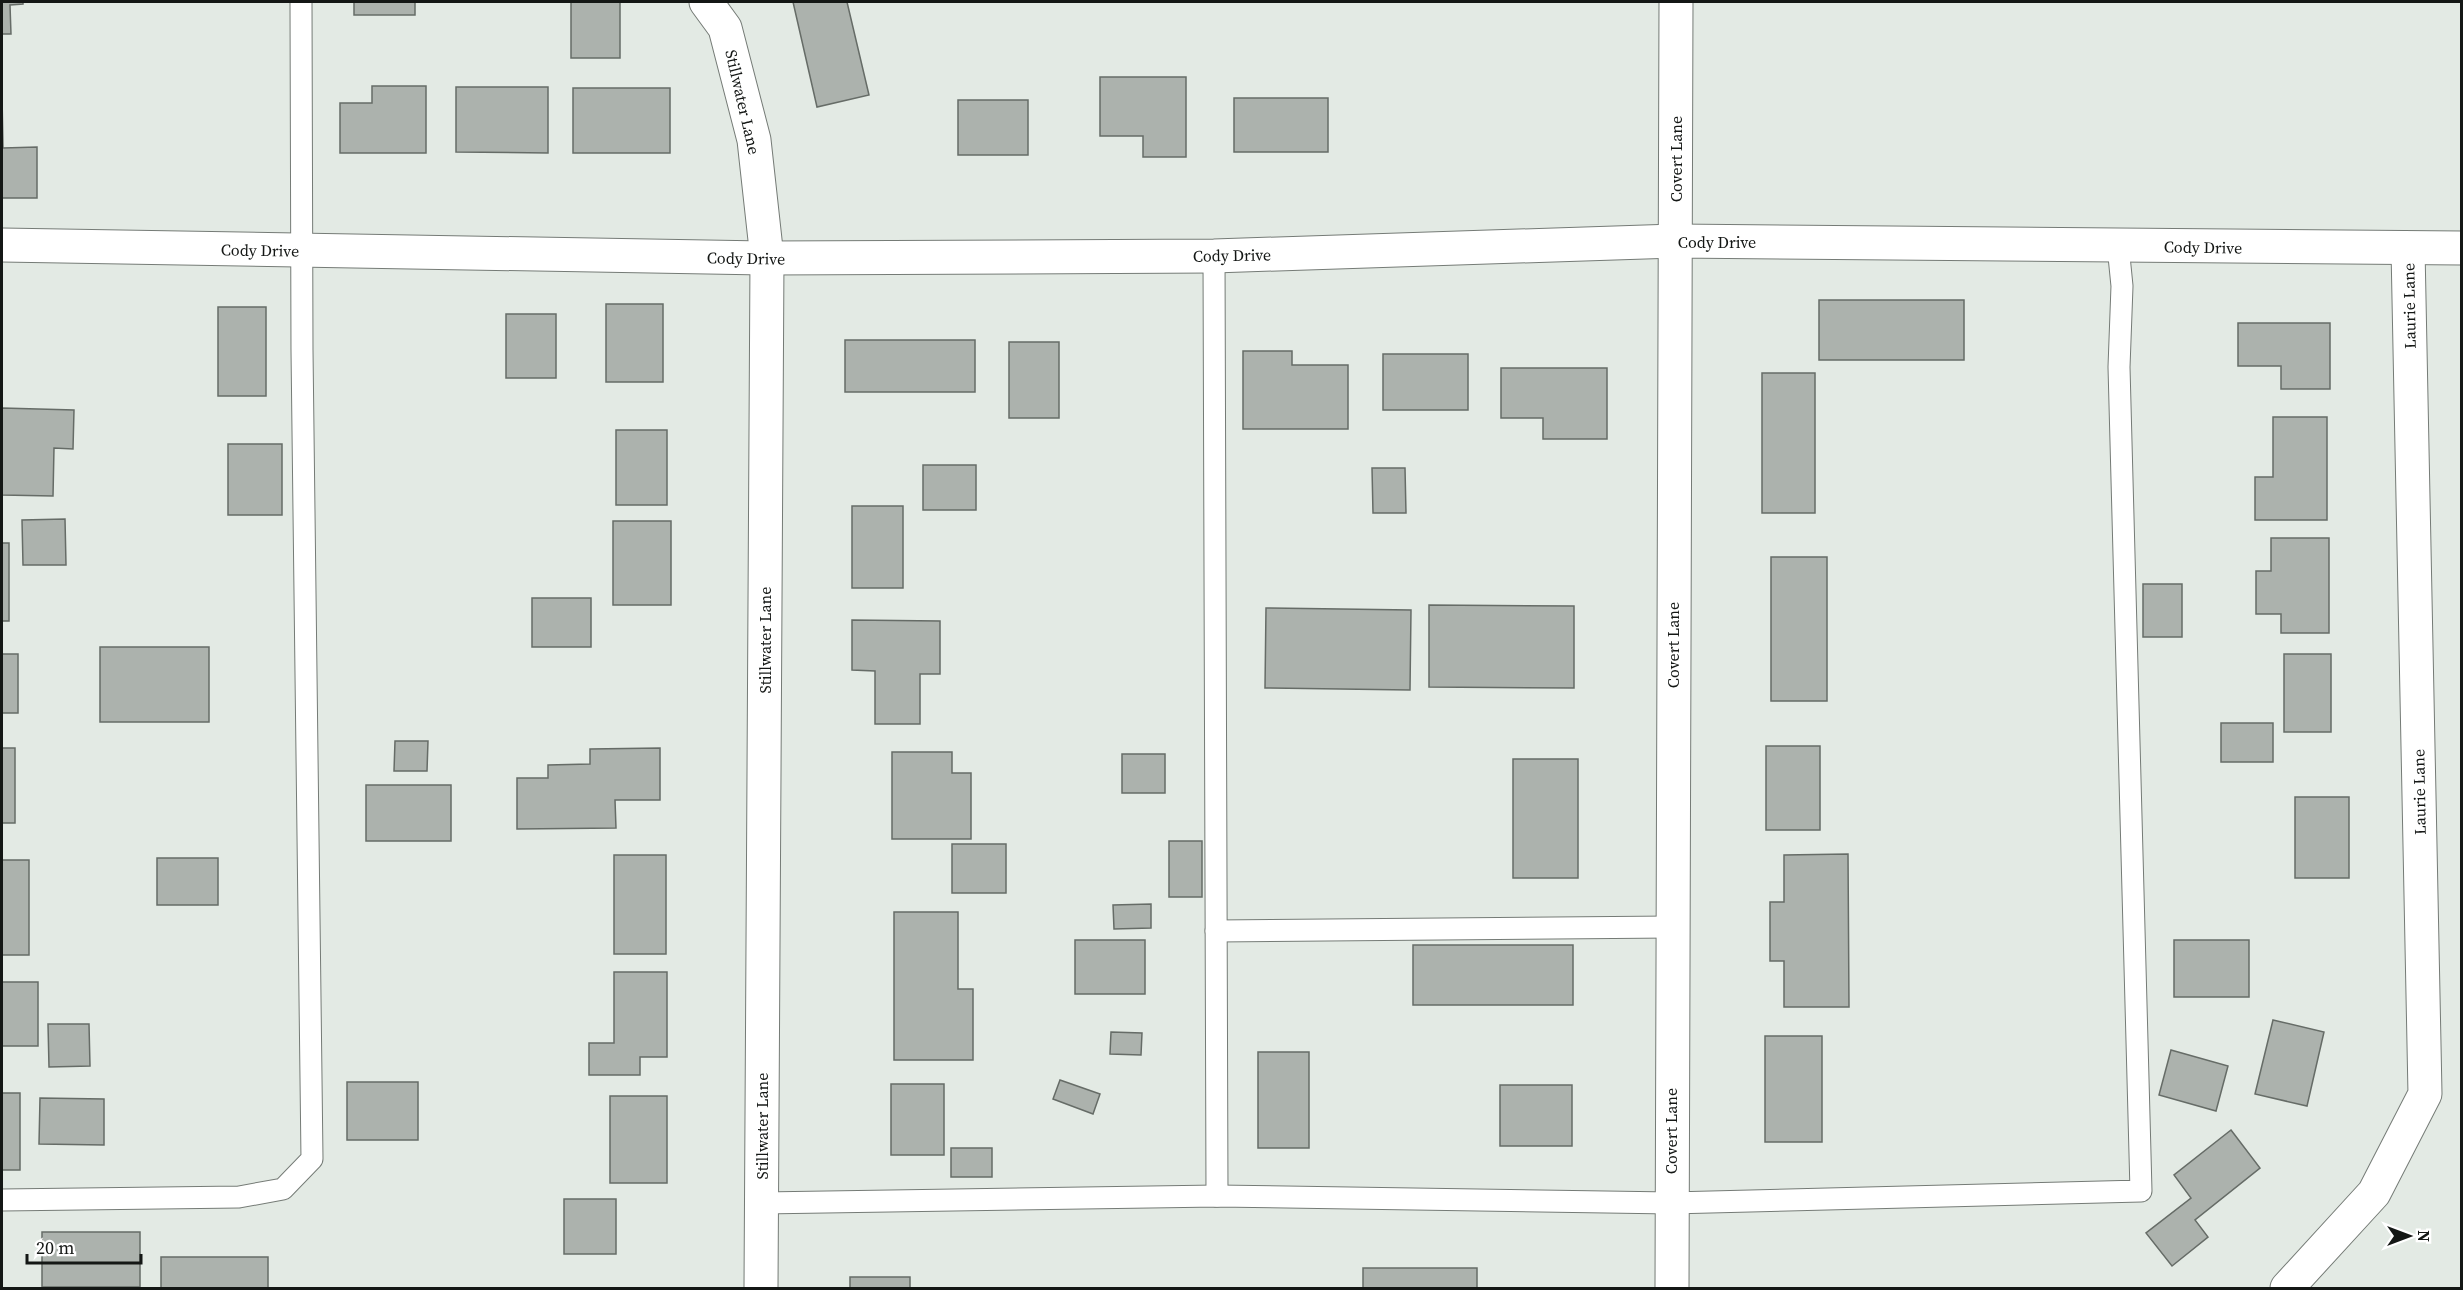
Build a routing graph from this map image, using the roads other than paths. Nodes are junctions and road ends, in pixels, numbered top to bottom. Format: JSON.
{"nodes":[{"id":1,"x":301,"y":2,"type":"edge"},
{"id":2,"x":706,"y":2,"type":"edge"},
{"id":3,"x":1676,"y":2,"type":"edge"},
{"id":4,"x":1675,"y":242,"type":"junction"},
{"id":5,"x":2,"y":245,"type":"edge"},
{"id":6,"x":2118,"y":246,"type":"junction"},
{"id":7,"x":2462,"y":248,"type":"edge"},
{"id":8,"x":2408,"y":249,"type":"junction"},
{"id":9,"x":303,"y":251,"type":"junction"},
{"id":10,"x":1214,"y":256,"type":"junction"},
{"id":11,"x":767,"y":258,"type":"junction"},
{"id":12,"x":1672,"y":927,"type":"junction"},
{"id":13,"x":1216,"y":931,"type":"junction"},
{"id":14,"x":1217,"y":1196,"type":"junction"},
{"id":15,"x":2,"y":1200,"type":"edge"},
{"id":16,"x":761,"y":1203,"type":"junction"},
{"id":17,"x":1671,"y":1203,"type":"junction"},
{"id":18,"x":761,"y":1288,"type":"edge"},
{"id":19,"x":1672,"y":1288,"type":"edge"},
{"id":20,"x":2287,"y":1288,"type":"edge"}],
"edges":[{"from":1,"to":9,"type":"lane"},
{"from":2,"to":11,"type":"street","name":"Stillwater Lane"},
{"from":3,"to":4,"type":"street","name":"Covert Lane"},
{"from":4,"to":6,"type":"street","name":"Cody Drive"},
{"from":4,"to":10,"type":"street","name":"Cody Drive"},
{"from":4,"to":12,"type":"street","name":"Covert Lane"},
{"from":5,"to":9,"type":"street","name":"Cody Drive"},
{"from":6,"to":8,"type":"street","name":"Cody Drive"},
{"from":6,"to":17,"type":"lane"},
{"from":7,"to":8,"type":"street","name":"Cody Drive"},
{"from":8,"to":20,"type":"street","name":"Laurie Lane"},
{"from":9,"to":11,"type":"street","name":"Cody Drive"},
{"from":9,"to":15,"type":"lane"},
{"from":10,"to":11,"type":"street","name":"Cody Drive"},
{"from":10,"to":13,"type":"lane"},
{"from":11,"to":16,"type":"street","name":"Stillwater Lane"},
{"from":12,"to":13,"type":"lane"},
{"from":12,"to":17,"type":"street","name":"Covert Lane"},
{"from":13,"to":14,"type":"lane"},
{"from":14,"to":16,"type":"lane"},
{"from":14,"to":17,"type":"lane"},
{"from":16,"to":18,"type":"street","name":"Stillwater Lane"},
{"from":17,"to":19,"type":"street","name":"Covert Lane"}]}
